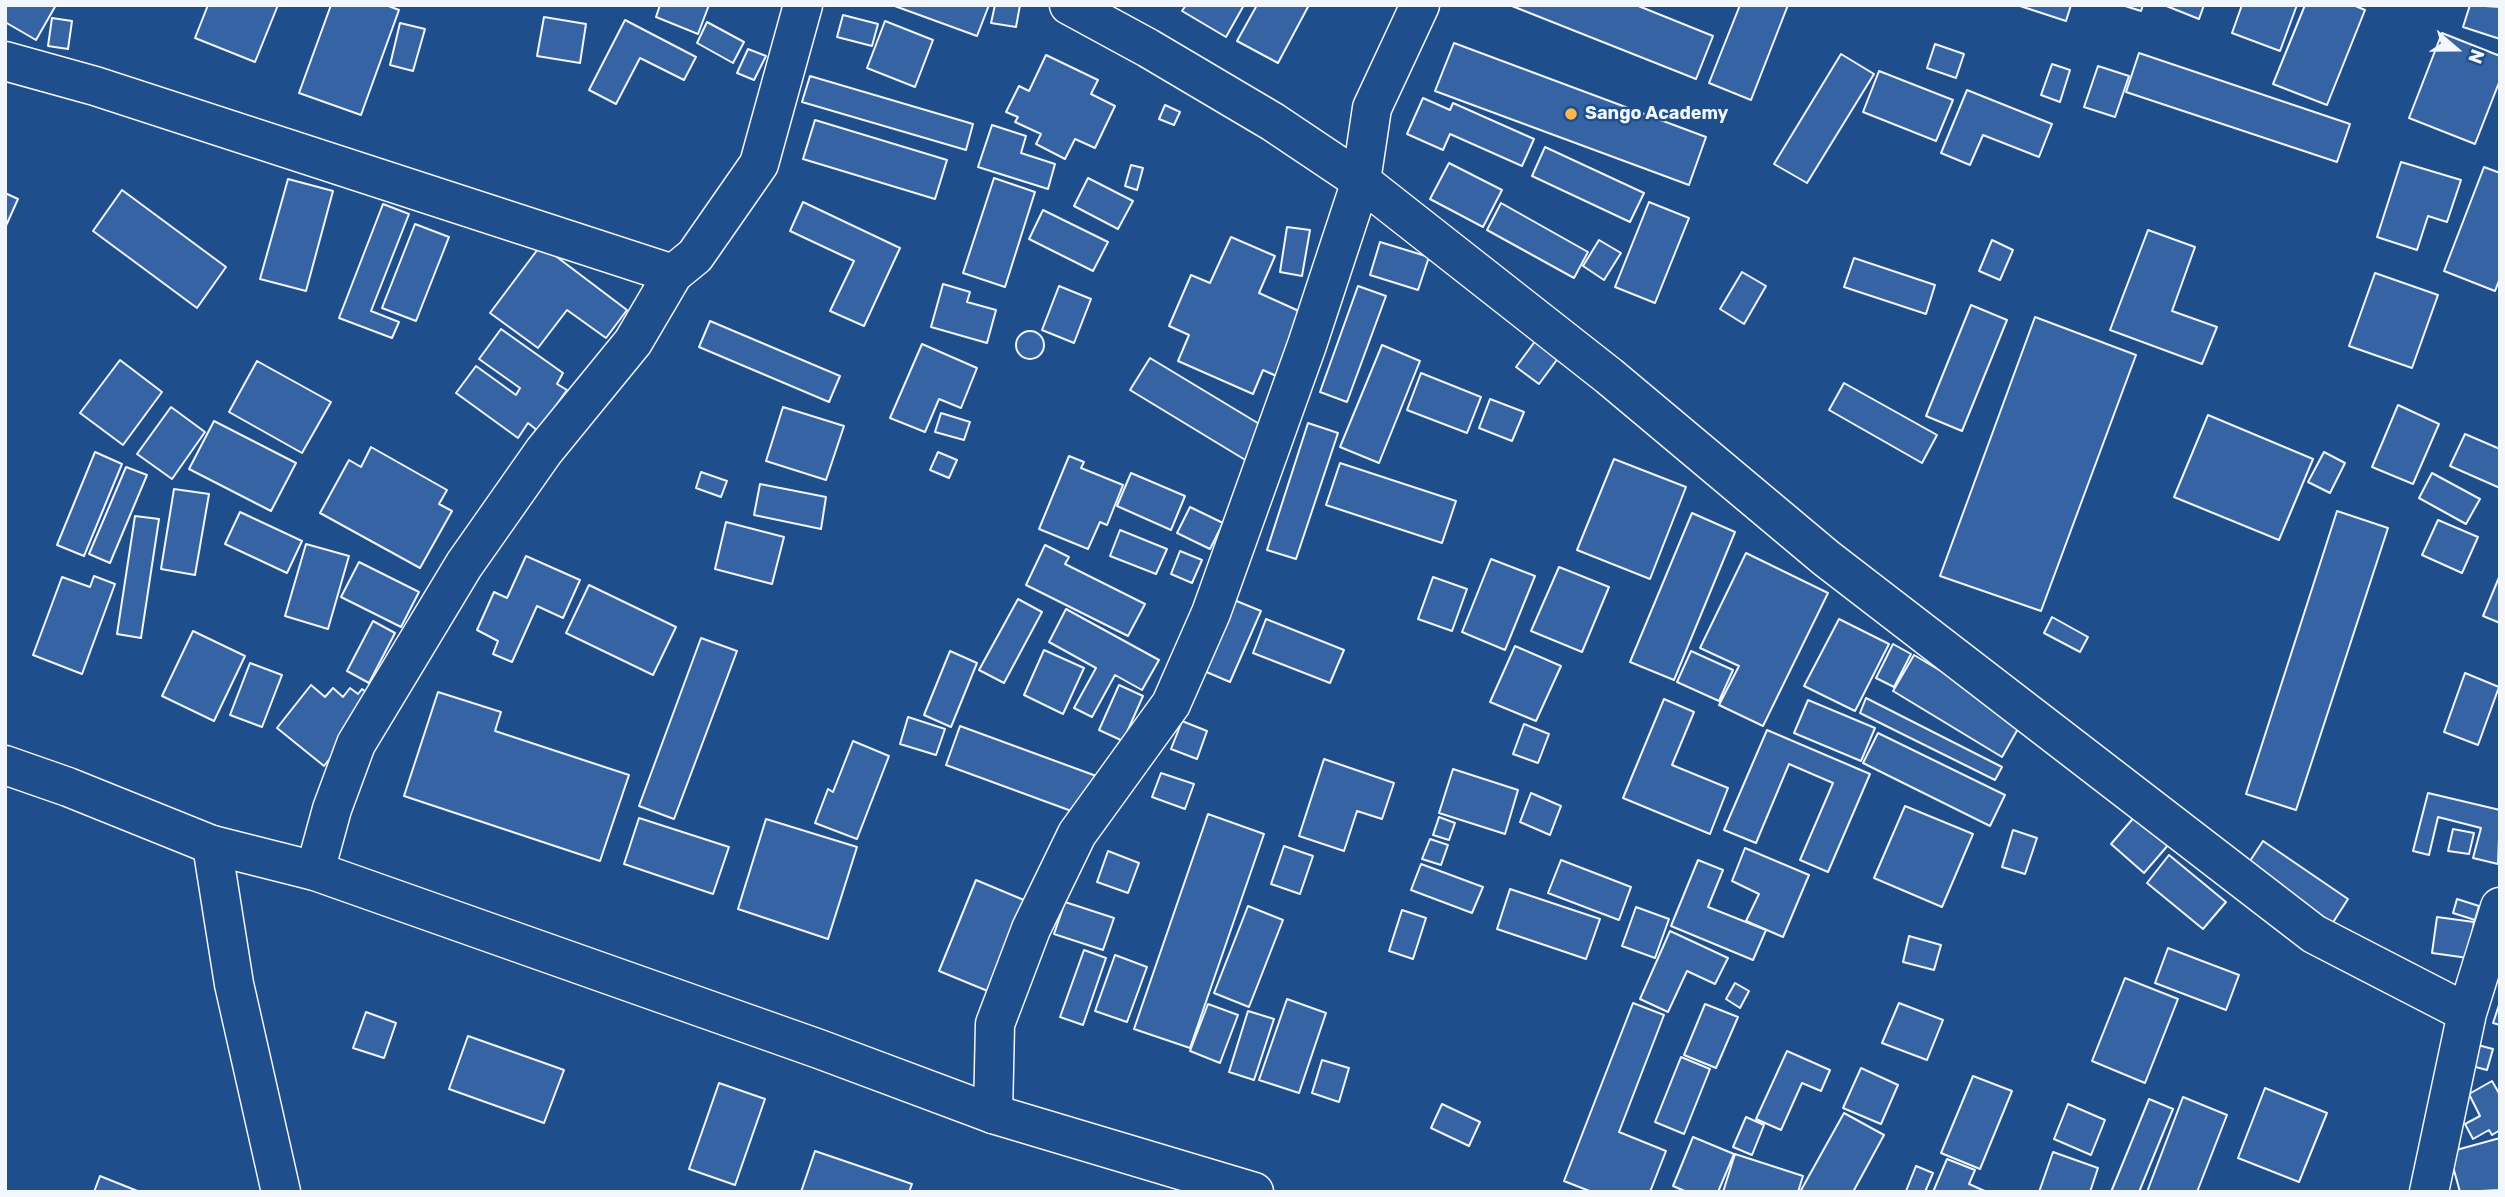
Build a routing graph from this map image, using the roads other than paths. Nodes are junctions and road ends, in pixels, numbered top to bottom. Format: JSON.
{"nodes":[{"id":1,"x":803,"y":5,"type":"edge"},
{"id":2,"x":1069,"y":5,"type":"edge"},
{"id":3,"x":1420,"y":5,"type":"edge"},
{"id":4,"x":5,"y":61,"type":"edge"},
{"id":5,"x":1361,"y":181,"type":"junction"},
{"id":6,"x":673,"y":274,"type":"junction"},
{"id":7,"x":5,"y":765,"type":"edge"},
{"id":8,"x":212,"y":845,"type":"junction"},
{"id":9,"x":315,"y":871,"type":"junction"},
{"id":10,"x":2500,"y":907,"type":"edge"},
{"id":11,"x":2466,"y":1013,"type":"junction"},
{"id":12,"x":993,"y":1114,"type":"junction"},
{"id":13,"x":281,"y":1192,"type":"edge"},
{"id":14,"x":1254,"y":1192,"type":"edge"},
{"id":15,"x":2429,"y":1192,"type":"edge"}],
"edges":[{"from":1,"to":6,"type":"main road"},
{"from":2,"to":5,"type":"main road"},
{"from":3,"to":5,"type":"main road"},
{"from":4,"to":6,"type":"main road"},
{"from":5,"to":11,"type":"main road"},
{"from":5,"to":12,"type":"main road"},
{"from":6,"to":9,"type":"main road"},
{"from":7,"to":8,"type":"main road"},
{"from":8,"to":9,"type":"main road"},
{"from":8,"to":13,"type":"main road"},
{"from":9,"to":12,"type":"main road"},
{"from":10,"to":11,"type":"main road"},
{"from":11,"to":15,"type":"main road"},
{"from":12,"to":14,"type":"main road"}]}
